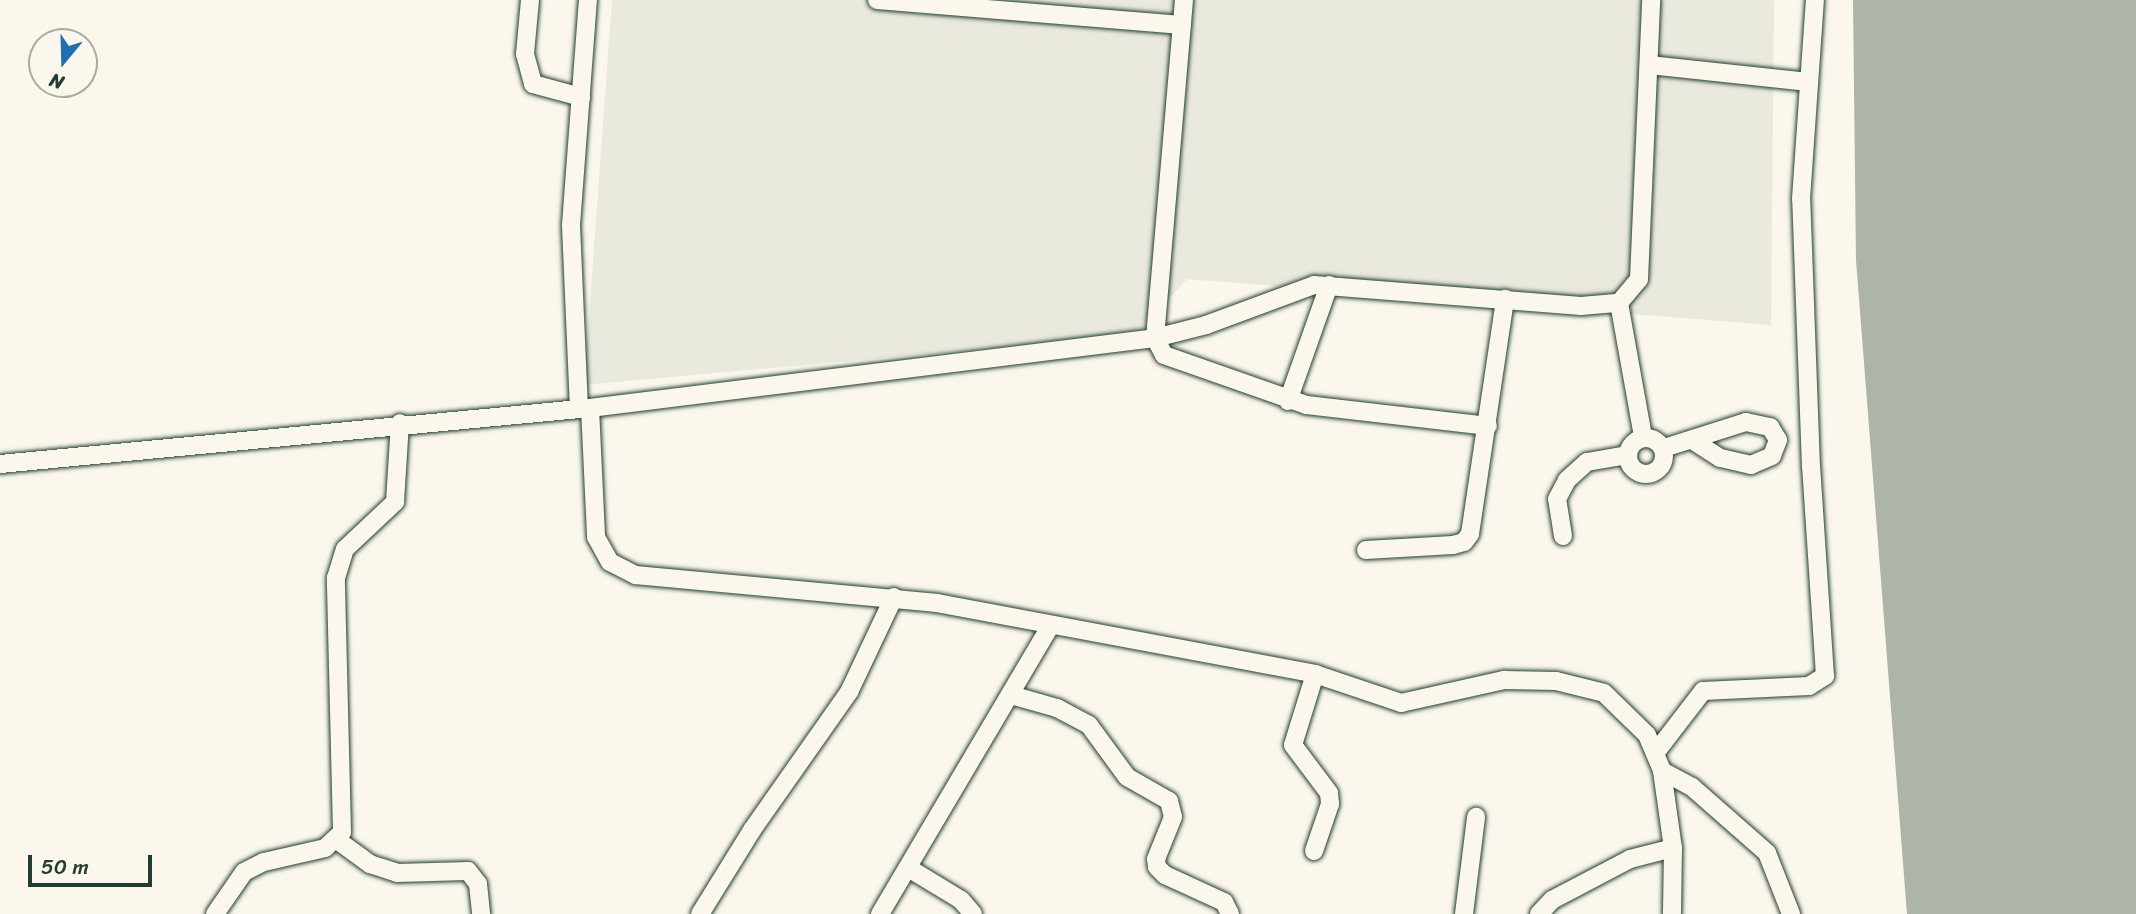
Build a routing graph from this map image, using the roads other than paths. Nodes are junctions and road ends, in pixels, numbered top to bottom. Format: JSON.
{"nodes":[{"id":1,"x":530,"y":0,"type":"edge"},
{"id":2,"x":588,"y":0,"type":"edge"},
{"id":3,"x":877,"y":0,"type":"edge"},
{"id":4,"x":1184,"y":0,"type":"edge"},
{"id":5,"x":1651,"y":0,"type":"edge"},
{"id":6,"x":1815,"y":0,"type":"edge"},
{"id":7,"x":1182,"y":25,"type":"junction"},
{"id":8,"x":1649,"y":65,"type":"junction"},
{"id":9,"x":1809,"y":82,"type":"junction"},
{"id":10,"x":581,"y":97,"type":"junction"},
{"id":11,"x":1329,"y":285,"type":"junction"},
{"id":12,"x":1505,"y":299,"type":"junction"},
{"id":13,"x":1619,"y":303,"type":"junction"},
{"id":14,"x":1155,"y":338,"type":"junction"},
{"id":15,"x":1288,"y":401,"type":"junction"},
{"id":16,"x":584,"y":409,"type":"junction"},
{"id":17,"x":400,"y":423,"type":"junction"},
{"id":18,"x":1488,"y":426,"type":"junction"},
{"id":19,"x":1643,"y":437,"type":"junction"},
{"id":20,"x":1695,"y":442,"type":"dead end"},
{"id":21,"x":1664,"y":448,"type":"junction"},
{"id":22,"x":1628,"y":455,"type":"junction"},
{"id":23,"x":0,"y":464,"type":"edge"},
{"id":24,"x":1563,"y":537,"type":"dead end"},
{"id":25,"x":1366,"y":550,"type":"dead end"},
{"id":26,"x":894,"y":597,"type":"junction"},
{"id":27,"x":1049,"y":627,"type":"junction"},
{"id":28,"x":1315,"y":674,"type":"junction"},
{"id":29,"x":1011,"y":695,"type":"junction"},
{"id":30,"x":1656,"y":752,"type":"junction"},
{"id":31,"x":1662,"y":771,"type":"junction"},
{"id":32,"x":1476,"y":817,"type":"dead end"},
{"id":33,"x":337,"y":840,"type":"junction"},
{"id":34,"x":1673,"y":848,"type":"junction"},
{"id":35,"x":1314,"y":851,"type":"dead end"},
{"id":36,"x":910,"y":869,"type":"junction"},
{"id":37,"x":215,"y":914,"type":"edge"},
{"id":38,"x":481,"y":914,"type":"edge"},
{"id":39,"x":700,"y":914,"type":"edge"},
{"id":40,"x":880,"y":914,"type":"edge"},
{"id":41,"x":973,"y":914,"type":"edge"},
{"id":42,"x":1230,"y":914,"type":"edge"},
{"id":43,"x":1464,"y":914,"type":"edge"},
{"id":44,"x":1539,"y":914,"type":"edge"},
{"id":45,"x":1672,"y":914,"type":"edge"},
{"id":46,"x":1791,"y":914,"type":"edge"}],
"edges":[{"from":1,"to":10,"type":"street"},
{"from":2,"to":10,"type":"street"},
{"from":3,"to":7,"type":"street"},
{"from":4,"to":7,"type":"street"},
{"from":5,"to":8,"type":"street"},
{"from":6,"to":9,"type":"street"},
{"from":7,"to":14,"type":"street"},
{"from":8,"to":9,"type":"street"},
{"from":8,"to":13,"type":"street"},
{"from":9,"to":30,"type":"street"},
{"from":10,"to":16,"type":"street"},
{"from":11,"to":12,"type":"street"},
{"from":11,"to":14,"type":"street"},
{"from":11,"to":15,"type":"street"},
{"from":12,"to":13,"type":"street"},
{"from":12,"to":18,"type":"street"},
{"from":13,"to":19,"type":"street"},
{"from":14,"to":15,"type":"street"},
{"from":14,"to":16,"type":"street"},
{"from":15,"to":18,"type":"street"},
{"from":16,"to":17,"type":"street"},
{"from":16,"to":26,"type":"street"},
{"from":17,"to":23,"type":"street"},
{"from":17,"to":33,"type":"street"},
{"from":18,"to":25,"type":"street"},
{"from":19,"to":21,"type":"street"},
{"from":19,"to":22,"type":"street"},
{"from":20,"to":21,"type":"street"},
{"from":21,"to":22,"type":"street"},
{"from":22,"to":24,"type":"street"},
{"from":26,"to":27,"type":"street"},
{"from":26,"to":39,"type":"street"},
{"from":27,"to":28,"type":"street"},
{"from":27,"to":29,"type":"street"},
{"from":28,"to":30,"type":"street"},
{"from":28,"to":35,"type":"street"},
{"from":29,"to":36,"type":"street"},
{"from":29,"to":42,"type":"street"},
{"from":30,"to":31,"type":"street"},
{"from":31,"to":34,"type":"street"},
{"from":31,"to":46,"type":"street"},
{"from":32,"to":43,"type":"street"},
{"from":33,"to":37,"type":"street"},
{"from":33,"to":38,"type":"street"},
{"from":34,"to":44,"type":"street"},
{"from":34,"to":45,"type":"street"},
{"from":36,"to":40,"type":"street"},
{"from":36,"to":41,"type":"street"}]}
